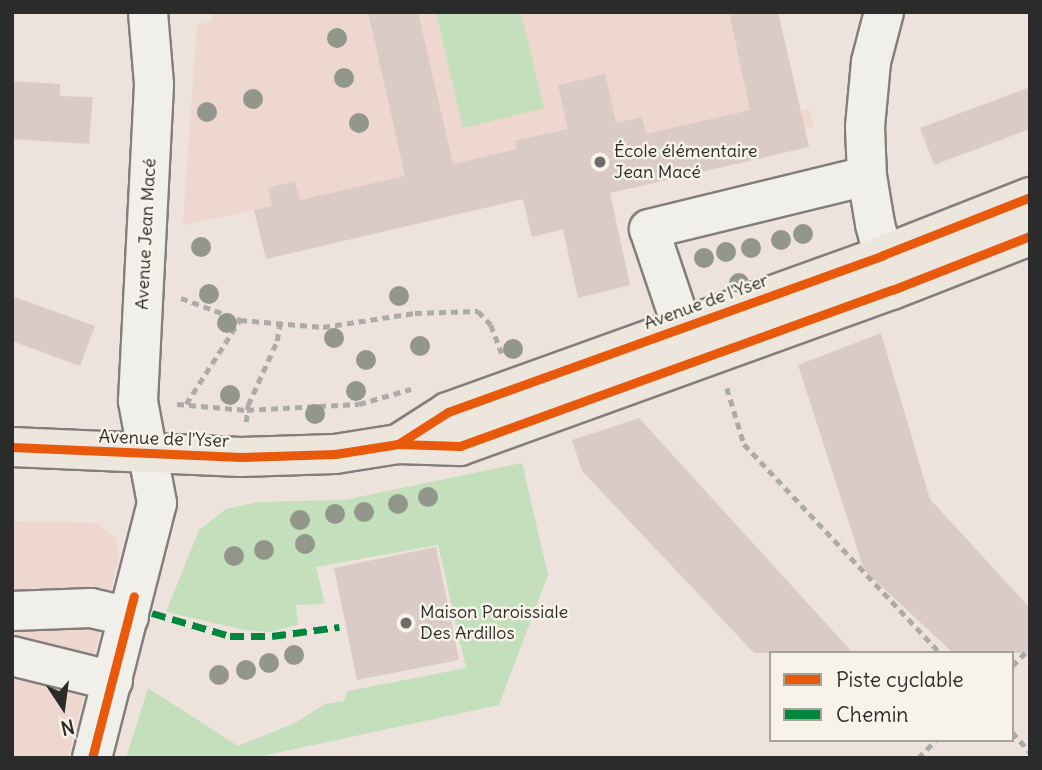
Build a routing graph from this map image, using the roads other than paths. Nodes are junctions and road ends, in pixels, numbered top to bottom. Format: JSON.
{"nodes":[{"id":1,"x":148,"y":12,"type":"edge"},
{"id":2,"x":884,"y":12,"type":"edge"},
{"id":3,"x":867,"y":176,"type":"junction"},
{"id":4,"x":1030,"y":197,"type":"edge"},
{"id":5,"x":1030,"y":236,"type":"edge"},
{"id":6,"x":888,"y":272,"type":"junction"},
{"id":7,"x":682,"y":327,"type":"junction"},
{"id":8,"x":398,"y":444,"type":"junction"},
{"id":9,"x":12,"y":447,"type":"edge"},
{"id":10,"x":148,"y":454,"type":"junction"},
{"id":11,"x":12,"y":611,"type":"edge"},
{"id":12,"x":129,"y":617,"type":"junction"},
{"id":13,"x":12,"y":656,"type":"edge"},
{"id":14,"x":113,"y":681,"type":"junction"},
{"id":15,"x":92,"y":758,"type":"edge"}],
"edges":[{"from":1,"to":10,"type":"street","name":"Avenue Jean Macé"},
{"from":2,"to":3,"type":"street"},
{"from":3,"to":6,"type":"street"},
{"from":3,"to":7,"type":"street"},
{"from":4,"to":6,"type":"main road","name":"Avenue de l'Yser"},
{"from":5,"to":6,"type":"main road","name":"Avenue de l'Yser"},
{"from":6,"to":7,"type":"main road","name":"Avenue de l'Yser"},
{"from":6,"to":8,"type":"main road","name":"Avenue de l'Yser"},
{"from":7,"to":8,"type":"main road","name":"Avenue de l'Yser"},
{"from":8,"to":10,"type":"main road","name":"Avenue de l'Yser"},
{"from":9,"to":10,"type":"main road","name":"Avenue de l'Yser"},
{"from":10,"to":12,"type":"street","name":"Avenue Jean Macé"},
{"from":11,"to":12,"type":"street"},
{"from":12,"to":14,"type":"street","name":"Avenue Jean Macé"},
{"from":13,"to":14,"type":"street"},
{"from":14,"to":15,"type":"street","name":"Avenue Jean Macé"}]}
